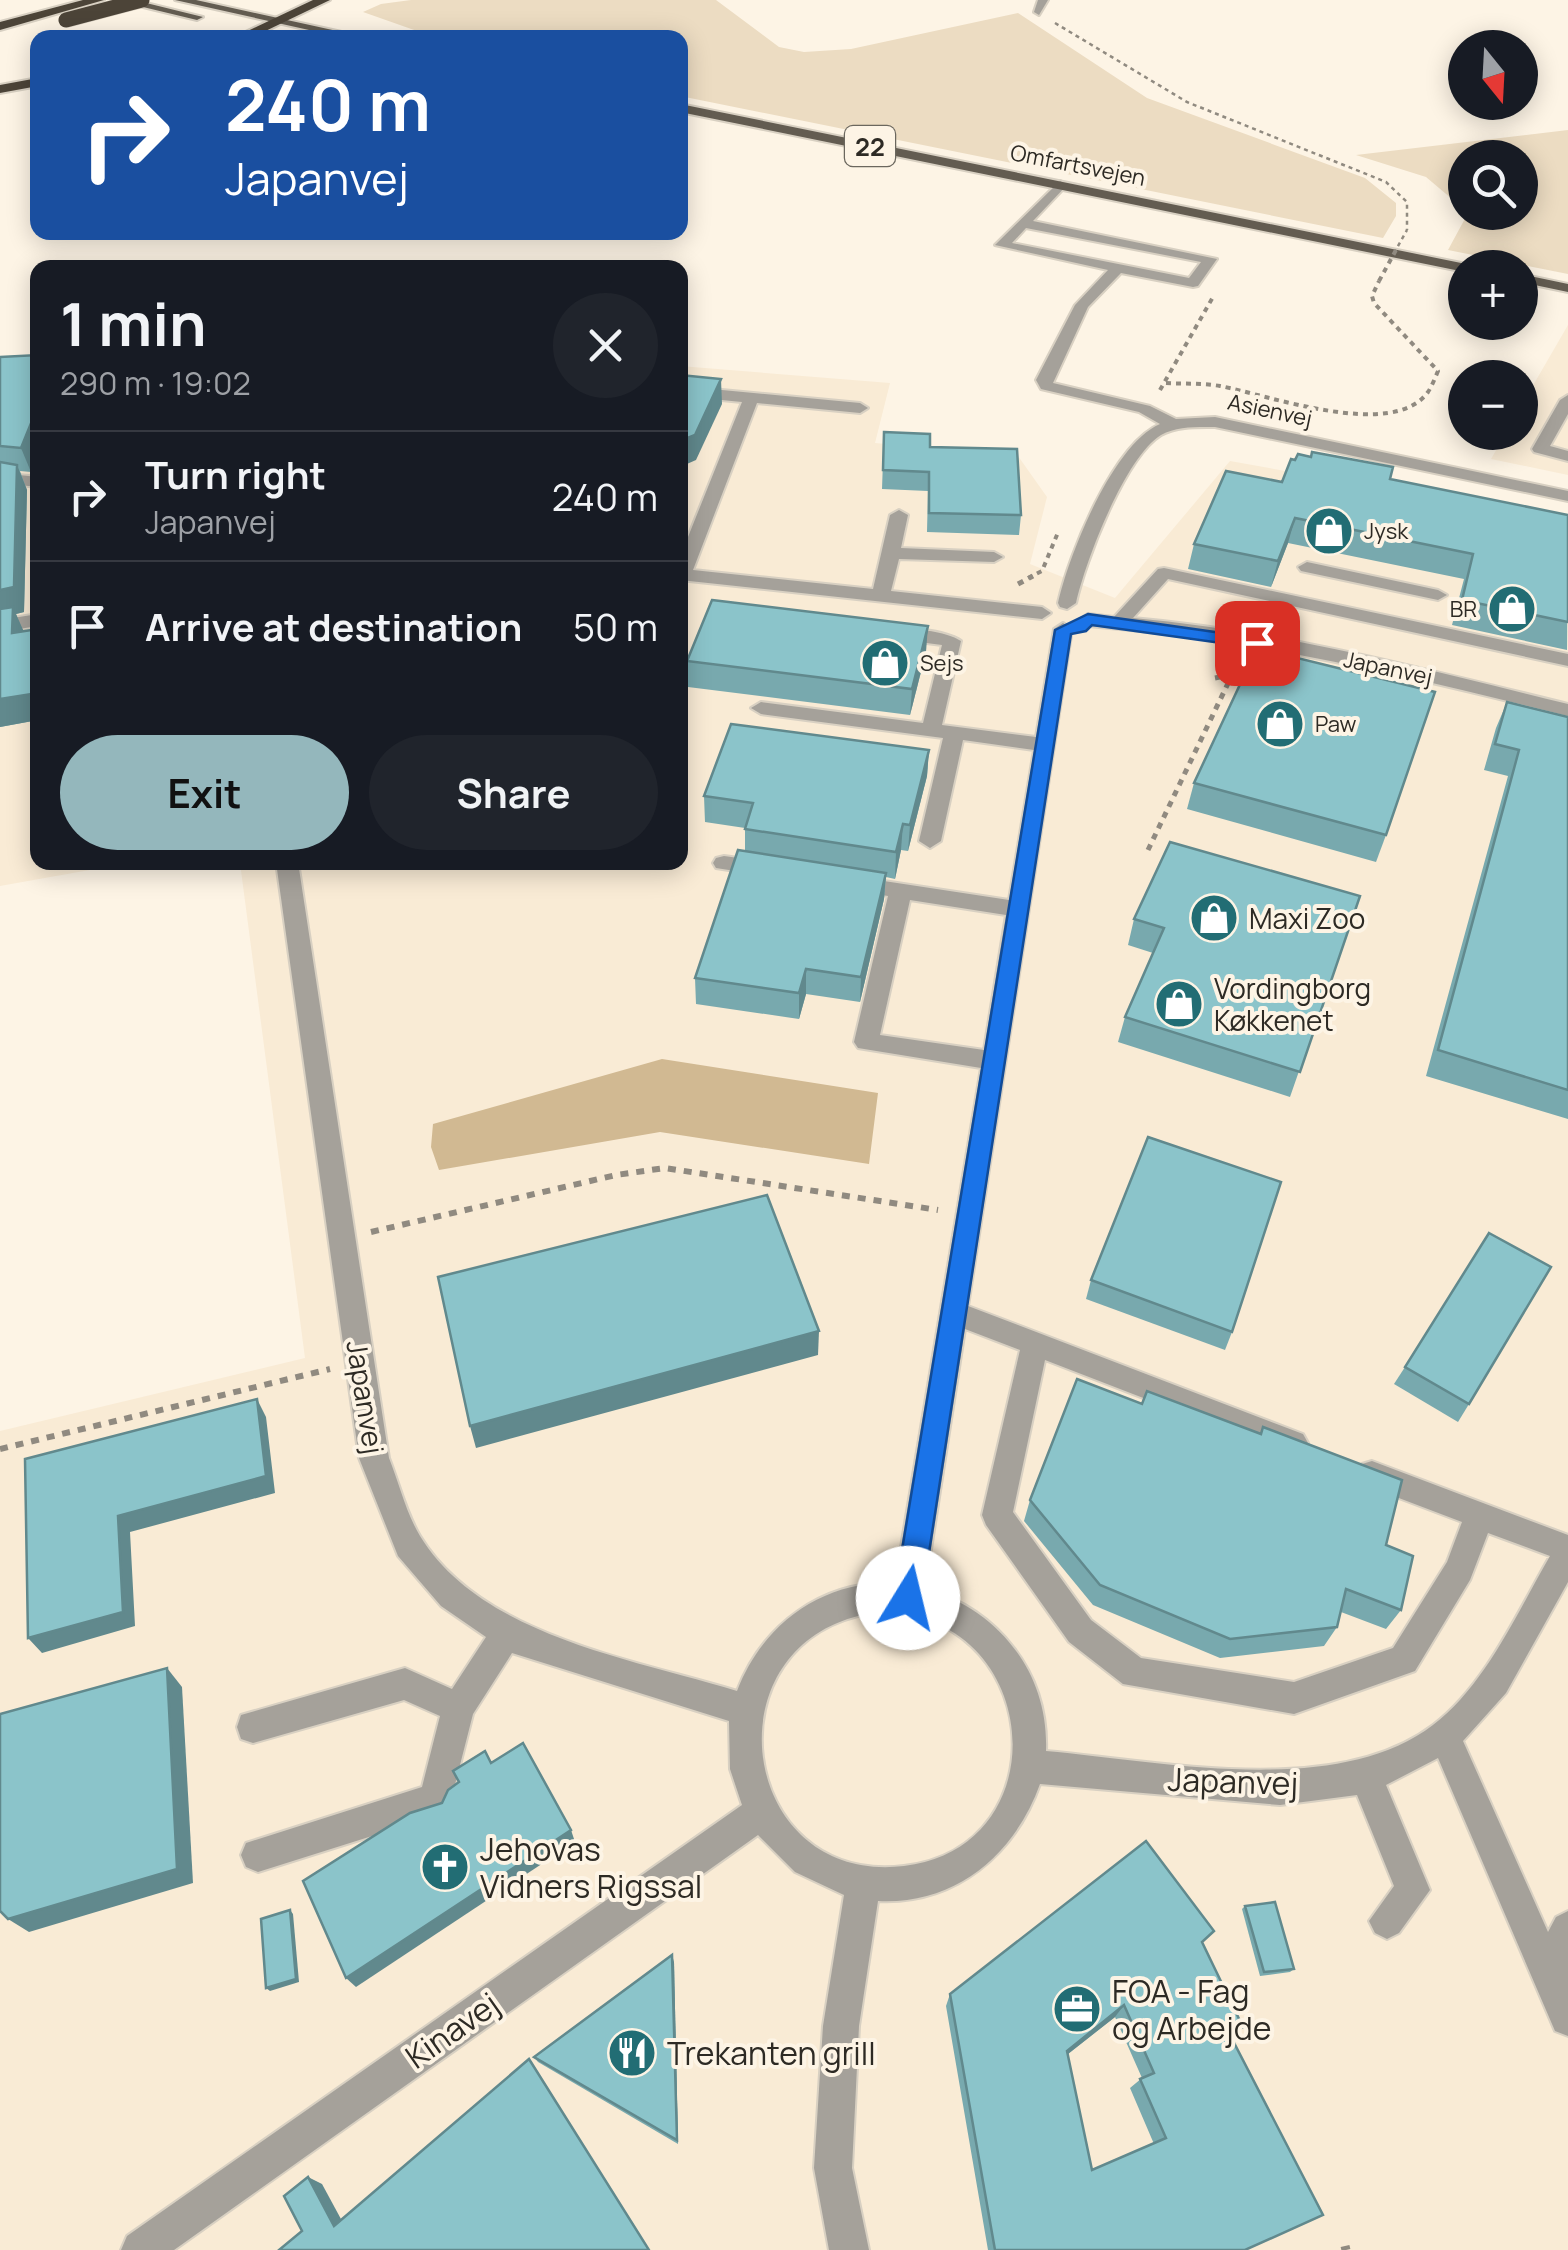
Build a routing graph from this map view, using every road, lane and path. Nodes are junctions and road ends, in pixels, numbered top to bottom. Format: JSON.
{"nodes":[{"id":1,"x":98,"y":0,"type":"edge"},
{"id":2,"x":119,"y":0,"type":"edge"},
{"id":3,"x":180,"y":0,"type":"edge"},
{"id":4,"x":324,"y":0,"type":"edge"},
{"id":5,"x":145,"y":3,"type":"edge"},
{"id":6,"x":1041,"y":6,"type":"edge"},
{"id":7,"x":281,"y":19,"type":"junction"},
{"id":8,"x":0,"y":26,"type":"edge"},
{"id":9,"x":259,"y":30,"type":"joint"},
{"id":10,"x":329,"y":30,"type":"edge"},
{"id":11,"x":0,"y":38,"type":"edge"},
{"id":12,"x":30,"y":83,"type":"edge"},
{"id":13,"x":0,"y":88,"type":"edge"},
{"id":14,"x":688,"y":110,"type":"edge"},
{"id":15,"x":1060,"y":185,"type":"junction"},
{"id":16,"x":1022,"y":223,"type":"junction"},
{"id":17,"x":1448,"y":264,"type":"edge"},
{"id":18,"x":1118,"y":268,"type":"junction"},
{"id":19,"x":1196,"y":278,"type":"junction"},
{"id":20,"x":1538,"y":282,"type":"edge"},
{"id":21,"x":1568,"y":288,"type":"edge"},
{"id":22,"x":688,"y":392,"type":"edge"},
{"id":23,"x":750,"y":398,"type":"junction"},
{"id":24,"x":1568,"y":400,"type":"edge"},
{"id":25,"x":860,"y":408,"type":"dead end"},
{"id":26,"x":1175,"y":424,"type":"junction"},
{"id":27,"x":1568,"y":456,"type":"edge"},
{"id":28,"x":0,"y":478,"type":"edge"},
{"id":29,"x":30,"y":481,"type":"edge"},
{"id":30,"x":1568,"y":496,"type":"edge"},
{"id":31,"x":898,"y":515,"type":"dead end"},
{"id":32,"x":688,"y":539,"type":"edge"},
{"id":33,"x":891,"y":552,"type":"junction"},
{"id":34,"x":994,"y":558,"type":"dead end"},
{"id":35,"x":1307,"y":567,"type":"dead end"},
{"id":36,"x":688,"y":575,"type":"edge"},
{"id":37,"x":1383,"y":583,"type":"junction"},
{"id":38,"x":881,"y":594,"type":"junction"},
{"id":39,"x":1438,"y":595,"type":"dead end"},
{"id":40,"x":906,"y":596,"type":"junction"},
{"id":41,"x":1067,"y":603,"type":"junction"},
{"id":42,"x":1042,"y":613,"type":"junction"},
{"id":43,"x":1088,"y":620,"type":"junction"},
{"id":44,"x":30,"y":621,"type":"edge"},
{"id":45,"x":1119,"y":622,"type":"junction"},
{"id":46,"x":0,"y":626,"type":"edge"},
{"id":47,"x":1063,"y":630,"type":"junction"},
{"id":48,"x":1366,"y":639,"type":"junction"},
{"id":49,"x":1257,"y":643,"type":"junction"},
{"id":50,"x":1568,"y":660,"type":"edge"},
{"id":51,"x":1232,"y":675,"type":"junction"},
{"id":52,"x":1215,"y":678,"type":"dead end"},
{"id":53,"x":1567,"y":704,"type":"edge"},
{"id":54,"x":761,"y":708,"type":"edge"},
{"id":55,"x":932,"y":730,"type":"junction"},
{"id":56,"x":954,"y":734,"type":"junction"},
{"id":57,"x":1046,"y":745,"type":"junction"},
{"id":58,"x":930,"y":841,"type":"dead end"},
{"id":59,"x":1148,"y":850,"type":"dead end"},
{"id":60,"x":724,"y":862,"type":"dead end"},
{"id":61,"x":288,"y":870,"type":"edge"},
{"id":62,"x":783,"y":872,"type":"edge"},
{"id":63,"x":823,"y":878,"type":"edge"},
{"id":64,"x":901,"y":890,"type":"junction"},
{"id":65,"x":1019,"y":909,"type":"junction"},
{"id":66,"x":994,"y":1061,"type":"junction"},
{"id":67,"x":969,"y":1215,"type":"junction"},
{"id":68,"x":342,"y":1239,"type":"junction"},
{"id":69,"x":953,"y":1312,"type":"junction"},
{"id":70,"x":1035,"y":1344,"type":"junction"},
{"id":71,"x":360,"y":1362,"type":"junction"},
{"id":72,"x":0,"y":1449,"type":"edge"},
{"id":73,"x":1314,"y":1451,"type":"edge"},
{"id":74,"x":1350,"y":1466,"type":"edge"},
{"id":75,"x":1480,"y":1516,"type":"junction"},
{"id":76,"x":1568,"y":1551,"type":"edge"},
{"id":77,"x":908,"y":1598,"type":"junction"},
{"id":78,"x":507,"y":1633,"type":"junction"},
{"id":79,"x":458,"y":1708,"type":"junction"},
{"id":80,"x":746,"y":1710,"type":"junction"},
{"id":81,"x":252,"y":1727,"type":"dead end"},
{"id":82,"x":1445,"y":1737,"type":"junction"},
{"id":83,"x":1030,"y":1766,"type":"junction"},
{"id":84,"x":1366,"y":1777,"type":"junction"},
{"id":85,"x":764,"y":1810,"type":"junction"},
{"id":86,"x":258,"y":1855,"type":"dead end"},
{"id":87,"x":863,"y":1884,"type":"junction"},
{"id":88,"x":1388,"y":1921,"type":"dead end"},
{"id":89,"x":1568,"y":1929,"type":"edge"},
{"id":90,"x":1548,"y":1974,"type":"junction"},
{"id":91,"x":1568,"y":2018,"type":"edge"},
{"id":92,"x":141,"y":2250,"type":"edge"},
{"id":93,"x":849,"y":2250,"type":"edge"}],
"edges":[{"from":1,"to":8,"type":"highway"},
{"from":2,"to":5,"type":"main road"},
{"from":3,"to":7,"type":"main road"},
{"from":4,"to":7,"type":"highway"},
{"from":5,"to":7,"type":"main road"},
{"from":5,"to":9,"type":"main road"},
{"from":5,"to":11,"type":"highway","bridge":true},
{"from":6,"to":19,"type":"path","bridge":true},
{"from":7,"to":9,"type":"highway"},
{"from":7,"to":10,"type":"main road"},
{"from":12,"to":13,"type":"highway"},
{"from":14,"to":15,"type":"main road","name":"Omfartsvejen","number":"22"},
{"from":15,"to":16,"type":"street"},
{"from":15,"to":17,"type":"main road","name":"Omfartsvejen","number":"22"},
{"from":16,"to":18,"type":"street"},
{"from":16,"to":19,"type":"street"},
{"from":18,"to":19,"type":"street"},
{"from":18,"to":26,"type":"street"},
{"from":20,"to":21,"type":"main road"},
{"from":22,"to":23,"type":"street"},
{"from":23,"to":25,"type":"street"},
{"from":23,"to":32,"type":"street"},
{"from":24,"to":27,"type":"street"},
{"from":26,"to":30,"type":"street","name":"Asienvej"},
{"from":26,"to":41,"type":"street"},
{"from":28,"to":29,"type":"street"},
{"from":31,"to":33,"type":"street"},
{"from":33,"to":34,"type":"street"},
{"from":33,"to":38,"type":"street"},
{"from":35,"to":37,"type":"street"},
{"from":36,"to":38,"type":"street"},
{"from":37,"to":39,"type":"street"},
{"from":37,"to":48,"type":"street"},
{"from":38,"to":40,"type":"street"},
{"from":40,"to":42,"type":"street"},
{"from":40,"to":55,"type":"street"},
{"from":41,"to":42,"type":"street"},
{"from":41,"to":43,"type":"street"},
{"from":42,"to":47,"type":"street"},
{"from":43,"to":45,"type":"street","name":"Japanvej"},
{"from":43,"to":47,"type":"street"},
{"from":44,"to":46,"type":"street"},
{"from":45,"to":48,"type":"street"},
{"from":45,"to":49,"type":"street","name":"Japanvej"},
{"from":47,"to":57,"type":"street"},
{"from":48,"to":49,"type":"street","name":"Japanvej"},
{"from":48,"to":50,"type":"street"},
{"from":48,"to":53,"type":"street","name":"Japanvej"},
{"from":49,"to":51,"type":"path"},
{"from":51,"to":52,"type":"path"},
{"from":51,"to":59,"type":"path"},
{"from":54,"to":55,"type":"street"},
{"from":55,"to":56,"type":"street"},
{"from":56,"to":57,"type":"street"},
{"from":56,"to":58,"type":"street"},
{"from":57,"to":65,"type":"street"},
{"from":60,"to":62,"type":"street"},
{"from":61,"to":68,"type":"street","name":"Japanvej"},
{"from":63,"to":64,"type":"street"},
{"from":64,"to":65,"type":"street"},
{"from":64,"to":66,"type":"street"},
{"from":65,"to":66,"type":"street"},
{"from":66,"to":67,"type":"street"},
{"from":67,"to":68,"type":"path"},
{"from":67,"to":69,"type":"street"},
{"from":68,"to":71,"type":"street","name":"Japanvej"},
{"from":69,"to":70,"type":"street"},
{"from":69,"to":77,"type":"street"},
{"from":70,"to":73,"type":"street"},
{"from":70,"to":75,"type":"street"},
{"from":71,"to":72,"type":"path"},
{"from":71,"to":78,"type":"street","name":"Japanvej"},
{"from":74,"to":75,"type":"street"},
{"from":75,"to":76,"type":"street"},
{"from":76,"to":82,"type":"street","name":"Japanvej"},
{"from":77,"to":80,"type":"street"},
{"from":77,"to":83,"type":"street"},
{"from":78,"to":79,"type":"street"},
{"from":78,"to":80,"type":"street","name":"Japanvej"},
{"from":79,"to":81,"type":"street"},
{"from":79,"to":86,"type":"street"},
{"from":80,"to":85,"type":"street"},
{"from":82,"to":84,"type":"street","name":"Japanvej"},
{"from":82,"to":90,"type":"street"},
{"from":83,"to":84,"type":"street","name":"Japanvej"},
{"from":83,"to":87,"type":"street"},
{"from":84,"to":88,"type":"street"},
{"from":85,"to":87,"type":"street"},
{"from":85,"to":92,"type":"street","name":"Kinavej"},
{"from":87,"to":93,"type":"street"},
{"from":89,"to":90,"type":"street"},
{"from":90,"to":91,"type":"street"}]}
